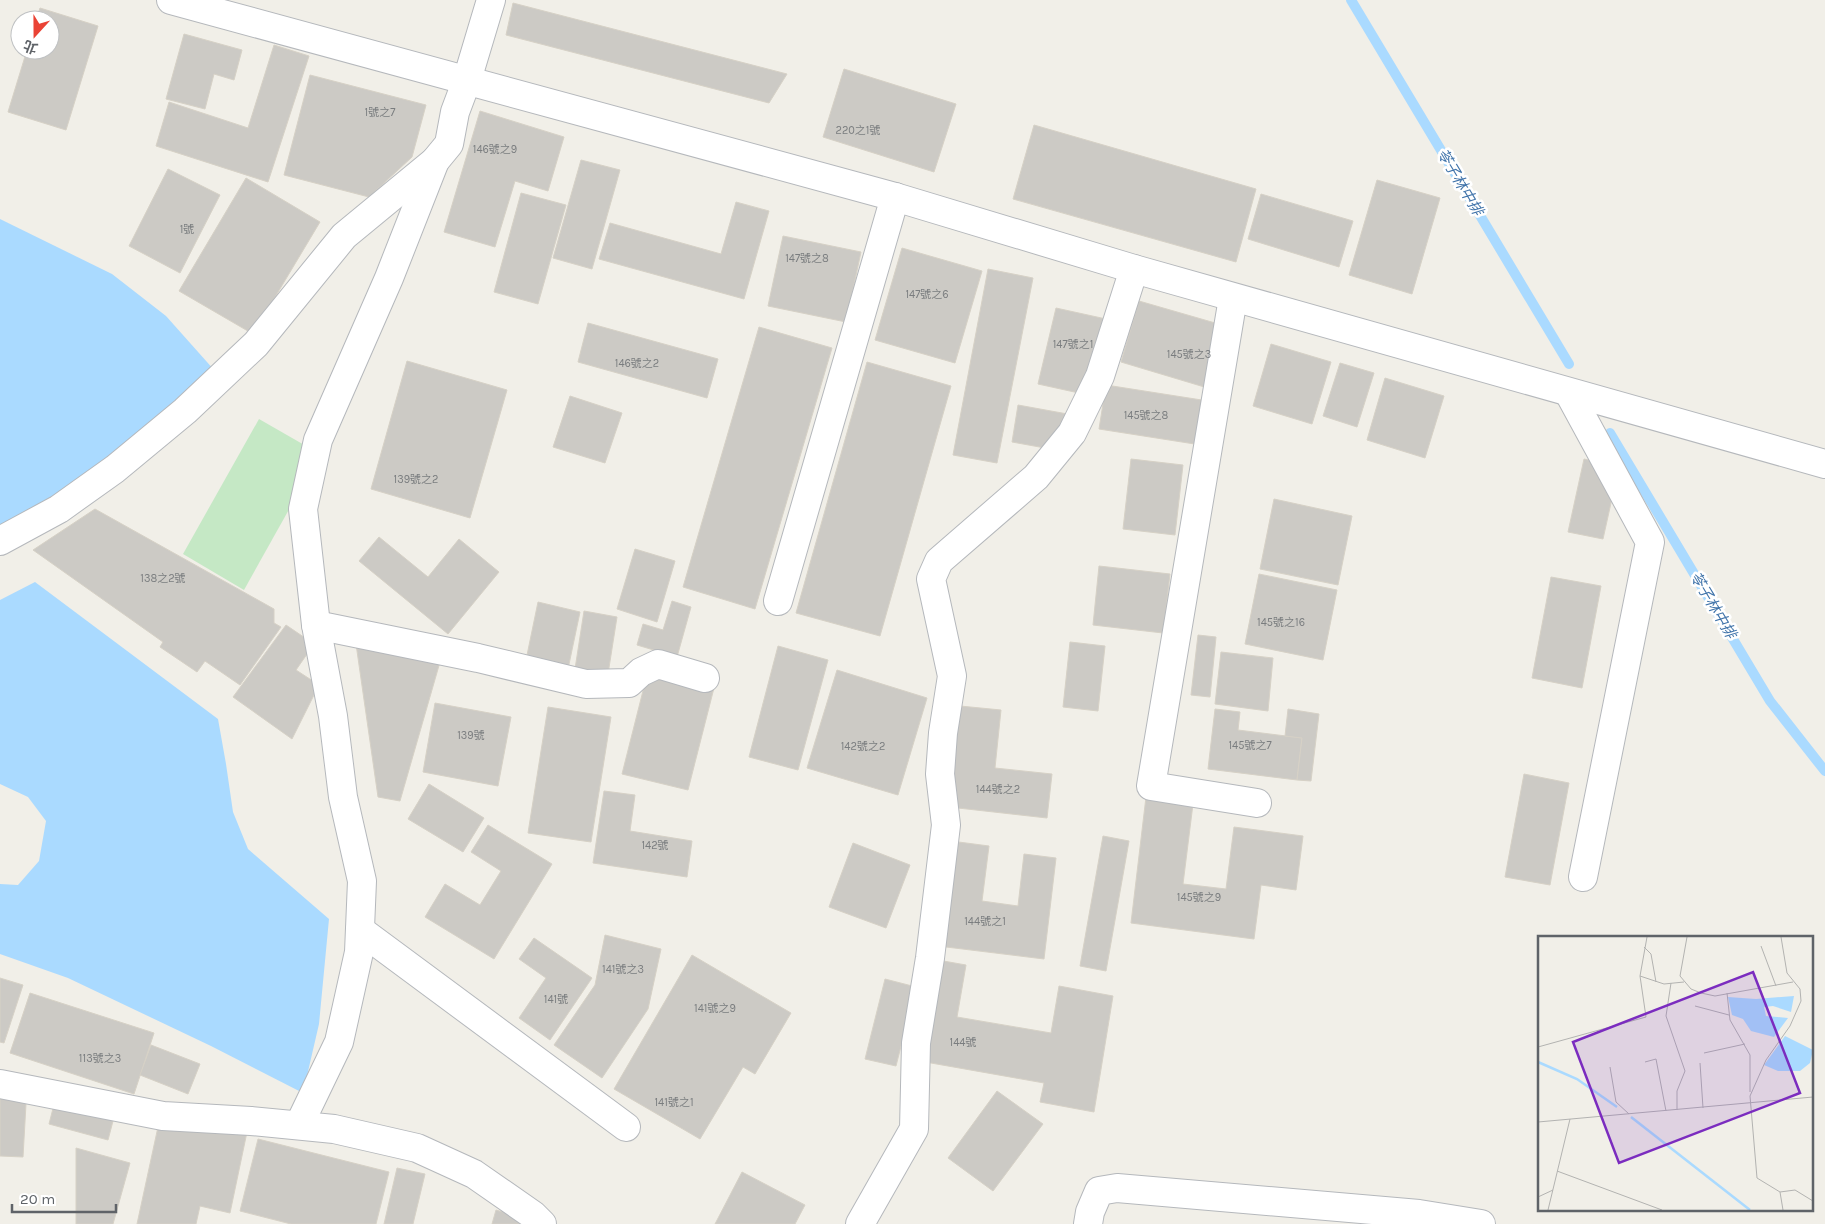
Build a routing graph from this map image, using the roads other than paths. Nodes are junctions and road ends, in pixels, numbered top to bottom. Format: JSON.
{"nodes":[{"id":1,"x":171,"y":0,"type":"edge"},
{"id":2,"x":491,"y":0,"type":"edge"},
{"id":3,"x":467,"y":80,"type":"junction"},
{"id":4,"x":434,"y":161,"type":"junction"},
{"id":5,"x":896,"y":198,"type":"junction"},
{"id":6,"x":1134,"y":269,"type":"junction"},
{"id":7,"x":1233,"y":298,"type":"junction"},
{"id":8,"x":1569,"y":392,"type":"junction"},
{"id":9,"x":1825,"y":464,"type":"edge"},
{"id":10,"x":0,"y":541,"type":"edge"},
{"id":11,"x":778,"y":601,"type":"dead end"},
{"id":12,"x":316,"y":625,"type":"junction"},
{"id":13,"x":705,"y":678,"type":"dead end"},
{"id":14,"x":1258,"y":803,"type":"dead end"},
{"id":15,"x":1584,"y":877,"type":"dead end"},
{"id":16,"x":360,"y":930,"type":"junction"},
{"id":17,"x":0,"y":1084,"type":"edge"},
{"id":18,"x":299,"y":1126,"type":"junction"},
{"id":19,"x":626,"y":1127,"type":"dead end"},
{"id":20,"x":542,"y":1224,"type":"edge"},
{"id":21,"x":860,"y":1224,"type":"edge"},
{"id":22,"x":1088,"y":1224,"type":"edge"},
{"id":23,"x":1480,"y":1224,"type":"edge"}],
"edges":[{"from":1,"to":3,"type":"street"},
{"from":2,"to":3,"type":"street"},
{"from":3,"to":4,"type":"street"},
{"from":3,"to":5,"type":"street"},
{"from":4,"to":10,"type":"street"},
{"from":4,"to":12,"type":"street"},
{"from":5,"to":6,"type":"street"},
{"from":5,"to":11,"type":"street"},
{"from":6,"to":7,"type":"street"},
{"from":6,"to":21,"type":"street"},
{"from":7,"to":8,"type":"street"},
{"from":7,"to":14,"type":"street"},
{"from":8,"to":9,"type":"street"},
{"from":8,"to":15,"type":"street"},
{"from":12,"to":13,"type":"street"},
{"from":12,"to":16,"type":"street"},
{"from":16,"to":18,"type":"street"},
{"from":16,"to":19,"type":"street"},
{"from":17,"to":18,"type":"street"},
{"from":18,"to":20,"type":"street"},
{"from":22,"to":23,"type":"street"}]}
